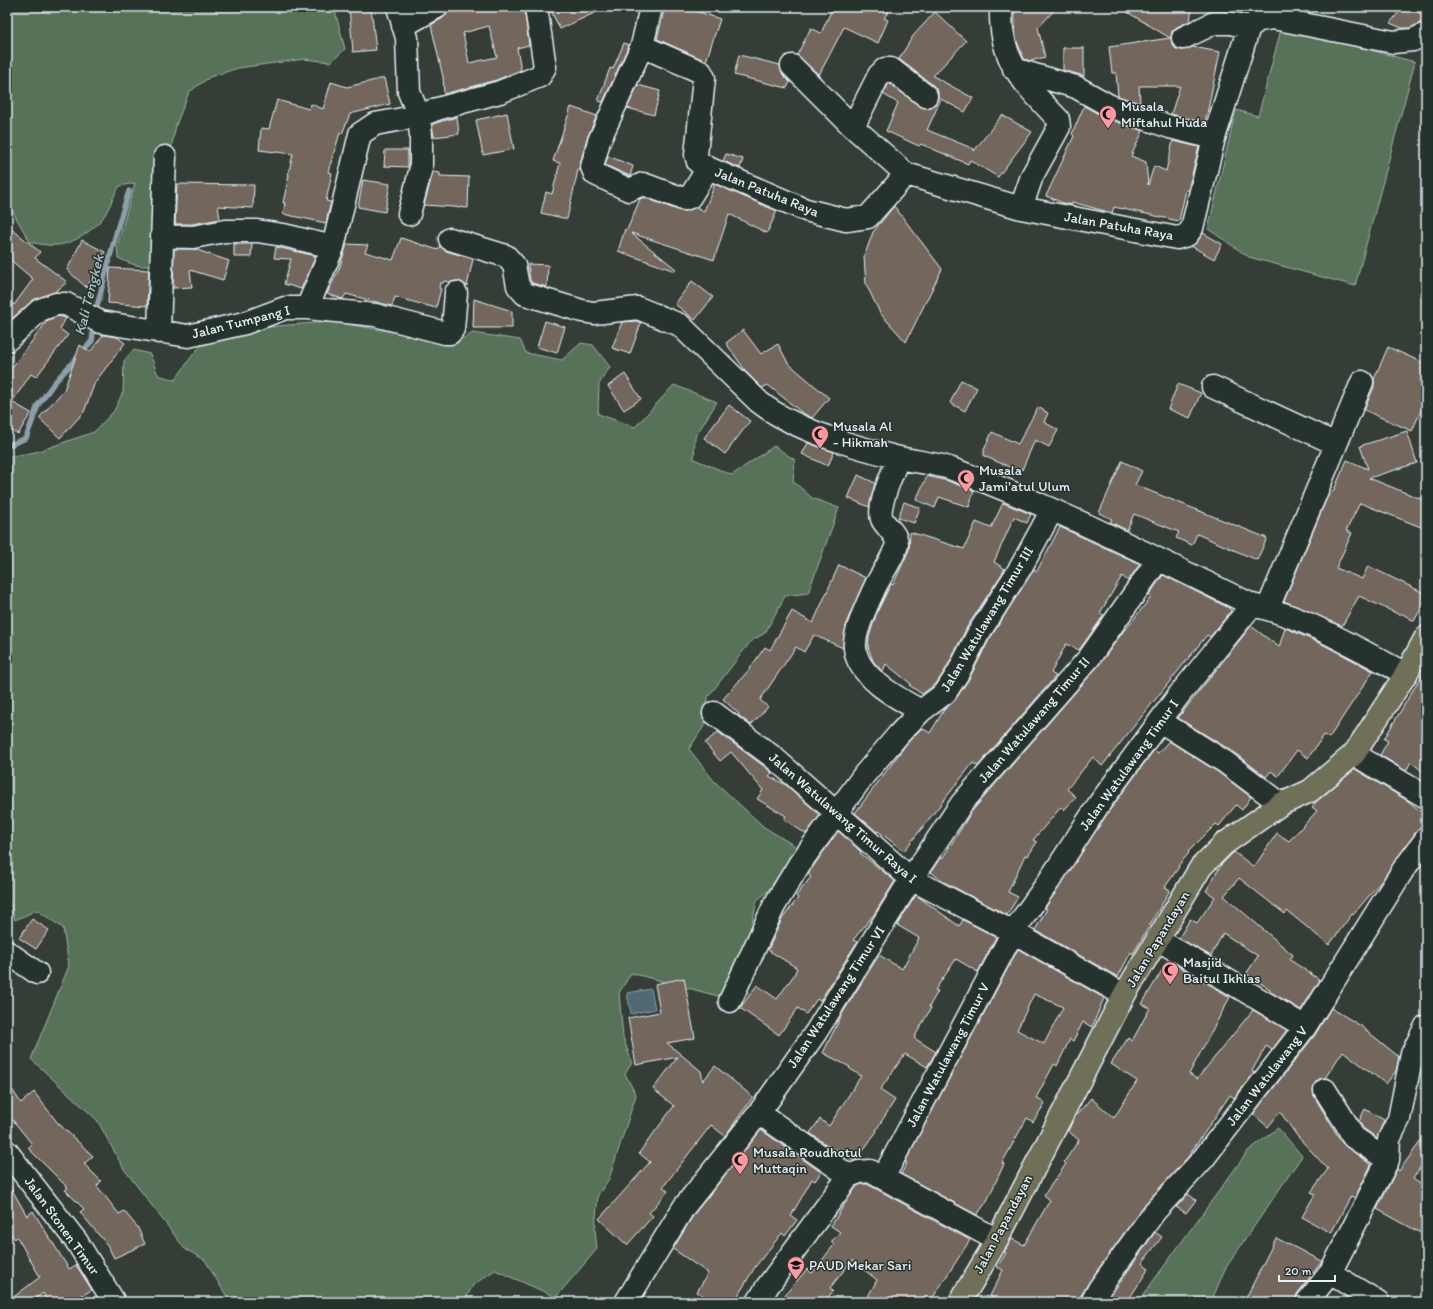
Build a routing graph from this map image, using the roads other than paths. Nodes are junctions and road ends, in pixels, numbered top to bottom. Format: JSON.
{"nodes":[{"id":1,"x":437,"y":7,"type":"edge"},
{"id":2,"x":536,"y":7,"type":"edge"},
{"id":3,"x":651,"y":7,"type":"edge"},
{"id":4,"x":1001,"y":7,"type":"edge"},
{"id":5,"x":401,"y":16,"type":"edge"},
{"id":6,"x":1249,"y":27,"type":"junction"},
{"id":7,"x":1426,"y":34,"type":"edge"},
{"id":8,"x":1183,"y":38,"type":"dead end"},
{"id":9,"x":642,"y":46,"type":"junction"},
{"id":10,"x":792,"y":66,"type":"dead end"},
{"id":11,"x":1014,"y":69,"type":"junction"},
{"id":12,"x":926,"y":96,"type":"dead end"},
{"id":13,"x":419,"y":116,"type":"junction"},
{"id":14,"x":853,"y":127,"type":"junction"},
{"id":15,"x":1214,"y":138,"type":"junction"},
{"id":16,"x":165,"y":157,"type":"dead end"},
{"id":17,"x":708,"y":168,"type":"junction"},
{"id":18,"x":906,"y":174,"type":"junction"},
{"id":19,"x":1021,"y":208,"type":"junction"},
{"id":20,"x":409,"y":214,"type":"dead end"},
{"id":21,"x":162,"y":236,"type":"junction"},
{"id":22,"x":450,"y":239,"type":"dead end"},
{"id":23,"x":333,"y":247,"type":"junction"},
{"id":24,"x":456,"y":293,"type":"dead end"},
{"id":25,"x":307,"y":308,"type":"junction"},
{"id":26,"x":159,"y":332,"type":"junction"},
{"id":27,"x":7,"y":340,"type":"edge"},
{"id":28,"x":1362,"y":382,"type":"dead end"},
{"id":29,"x":1213,"y":387,"type":"dead end"},
{"id":30,"x":1336,"y":444,"type":"junction"},
{"id":31,"x":898,"y":458,"type":"junction"},
{"id":32,"x":1052,"y":510,"type":"junction"},
{"id":33,"x":1158,"y":560,"type":"junction"},
{"id":34,"x":1260,"y":607,"type":"junction"},
{"id":35,"x":1426,"y":637,"type":"edge"},
{"id":36,"x":1406,"y":674,"type":"junction"},
{"id":37,"x":921,"y":711,"type":"junction"},
{"id":38,"x":714,"y":713,"type":"dead end"},
{"id":39,"x":1160,"y":721,"type":"junction"},
{"id":40,"x":1354,"y":754,"type":"junction"},
{"id":41,"x":1426,"y":797,"type":"edge"},
{"id":42,"x":1281,"y":804,"type":"junction"},
{"id":43,"x":837,"y":813,"type":"junction"},
{"id":44,"x":1426,"y":839,"type":"edge"},
{"id":45,"x":911,"y":880,"type":"junction"},
{"id":46,"x":1013,"y":932,"type":"junction"},
{"id":47,"x":1158,"y":940,"type":"junction"},
{"id":48,"x":7,"y":952,"type":"edge"},
{"id":49,"x":37,"y":974,"type":"dead end"},
{"id":50,"x":1124,"y":995,"type":"junction"},
{"id":51,"x":730,"y":1001,"type":"dead end"},
{"id":52,"x":1426,"y":1026,"type":"edge"},
{"id":53,"x":1305,"y":1027,"type":"junction"},
{"id":54,"x":1325,"y":1090,"type":"dead end"},
{"id":55,"x":759,"y":1113,"type":"junction"},
{"id":56,"x":7,"y":1152,"type":"edge"},
{"id":57,"x":1388,"y":1160,"type":"junction"},
{"id":58,"x":849,"y":1176,"type":"junction"},
{"id":59,"x":883,"y":1178,"type":"junction"},
{"id":60,"x":997,"y":1240,"type":"junction"},
{"id":61,"x":1330,"y":1273,"type":"junction"},
{"id":62,"x":114,"y":1302,"type":"edge"},
{"id":63,"x":626,"y":1302,"type":"edge"},
{"id":64,"x":758,"y":1302,"type":"edge"},
{"id":65,"x":960,"y":1302,"type":"edge"},
{"id":66,"x":1092,"y":1302,"type":"edge"},
{"id":67,"x":1307,"y":1302,"type":"edge"},
{"id":68,"x":1378,"y":1302,"type":"edge"}],
"edges":[{"from":1,"to":5,"type":"street"},
{"from":2,"to":13,"type":"street"},
{"from":3,"to":9,"type":"street"},
{"from":4,"to":11,"type":"street"},
{"from":5,"to":13,"type":"street"},
{"from":6,"to":7,"type":"street"},
{"from":6,"to":8,"type":"street"},
{"from":6,"to":15,"type":"street","name":"Jalan Patuha Raya"},
{"from":9,"to":17,"type":"street"},
{"from":9,"to":17,"type":"street"},
{"from":10,"to":14,"type":"street"},
{"from":11,"to":15,"type":"street"},
{"from":11,"to":19,"type":"street"},
{"from":12,"to":14,"type":"street"},
{"from":13,"to":20,"type":"street"},
{"from":13,"to":23,"type":"street"},
{"from":14,"to":18,"type":"street"},
{"from":15,"to":19,"type":"street","name":"Jalan Patuha Raya"},
{"from":16,"to":21,"type":"street"},
{"from":17,"to":18,"type":"street","name":"Jalan Patuha Raya"},
{"from":18,"to":19,"type":"street","name":"Jalan Patuha Raya"},
{"from":21,"to":23,"type":"street"},
{"from":21,"to":26,"type":"street"},
{"from":22,"to":31,"type":"street"},
{"from":23,"to":25,"type":"street"},
{"from":24,"to":25,"type":"street","name":"Jalan Tumpang I"},
{"from":25,"to":26,"type":"street","name":"Jalan Tumpang I"},
{"from":26,"to":27,"type":"street","name":"Jalan Tumpang I"},
{"from":28,"to":30,"type":"street","name":"Jalan Watulawang Timur I"},
{"from":29,"to":30,"type":"street"},
{"from":30,"to":34,"type":"street","name":"Jalan Watulawang Timur I"},
{"from":31,"to":32,"type":"street"},
{"from":31,"to":37,"type":"street"},
{"from":32,"to":33,"type":"street"},
{"from":32,"to":37,"type":"street","name":"Jalan Watulawang Timur III"},
{"from":33,"to":34,"type":"street"},
{"from":33,"to":45,"type":"street","name":"Jalan Watulawang Timur II"},
{"from":34,"to":36,"type":"street"},
{"from":34,"to":39,"type":"street","name":"Jalan Watulawang Timur I"},
{"from":35,"to":36,"type":"main road","name":"Jalan Papandayan"},
{"from":36,"to":40,"type":"main road","name":"Jalan Papandayan"},
{"from":37,"to":43,"type":"street","name":"Jalan Watulawang Timur III"},
{"from":38,"to":43,"type":"street","name":"Jalan Watulawang Timur Raya I"},
{"from":39,"to":42,"type":"street"},
{"from":39,"to":46,"type":"street","name":"Jalan Watulawang Timur I"},
{"from":40,"to":41,"type":"street"},
{"from":40,"to":42,"type":"main road","name":"Jalan Papandayan"},
{"from":42,"to":47,"type":"main road","name":"Jalan Papandayan"},
{"from":43,"to":45,"type":"street","name":"Jalan Watulawang Timur Raya I"},
{"from":43,"to":51,"type":"street","name":"Jalan Watulawang Timur III"},
{"from":44,"to":53,"type":"street","name":"Jalan Watulawang V"},
{"from":45,"to":46,"type":"street","name":"Jalan Watulawang Timur Raya I"},
{"from":45,"to":55,"type":"street","name":"Jalan Watulawang Timur VI"},
{"from":46,"to":50,"type":"street","name":"Jalan Watulawang Timur Raya I"},
{"from":46,"to":59,"type":"street","name":"Jalan Watulawang Timur V"},
{"from":47,"to":50,"type":"main road","name":"Jalan Papandayan"},
{"from":47,"to":53,"type":"street"},
{"from":48,"to":49,"type":"street"},
{"from":50,"to":60,"type":"main road","name":"Jalan Papandayan"},
{"from":52,"to":57,"type":"street"},
{"from":53,"to":66,"type":"street","name":"Jalan Watulawang V"},
{"from":54,"to":57,"type":"street"},
{"from":55,"to":58,"type":"street"},
{"from":55,"to":63,"type":"street","name":"Jalan Watulawang Timur VI"},
{"from":56,"to":62,"type":"street","name":"Jalan Stonen Timur"},
{"from":57,"to":61,"type":"street"},
{"from":58,"to":59,"type":"street"},
{"from":58,"to":64,"type":"street"},
{"from":59,"to":60,"type":"street"},
{"from":60,"to":65,"type":"main road","name":"Jalan Papandayan"},
{"from":61,"to":67,"type":"street"},
{"from":61,"to":68,"type":"street"}]}
